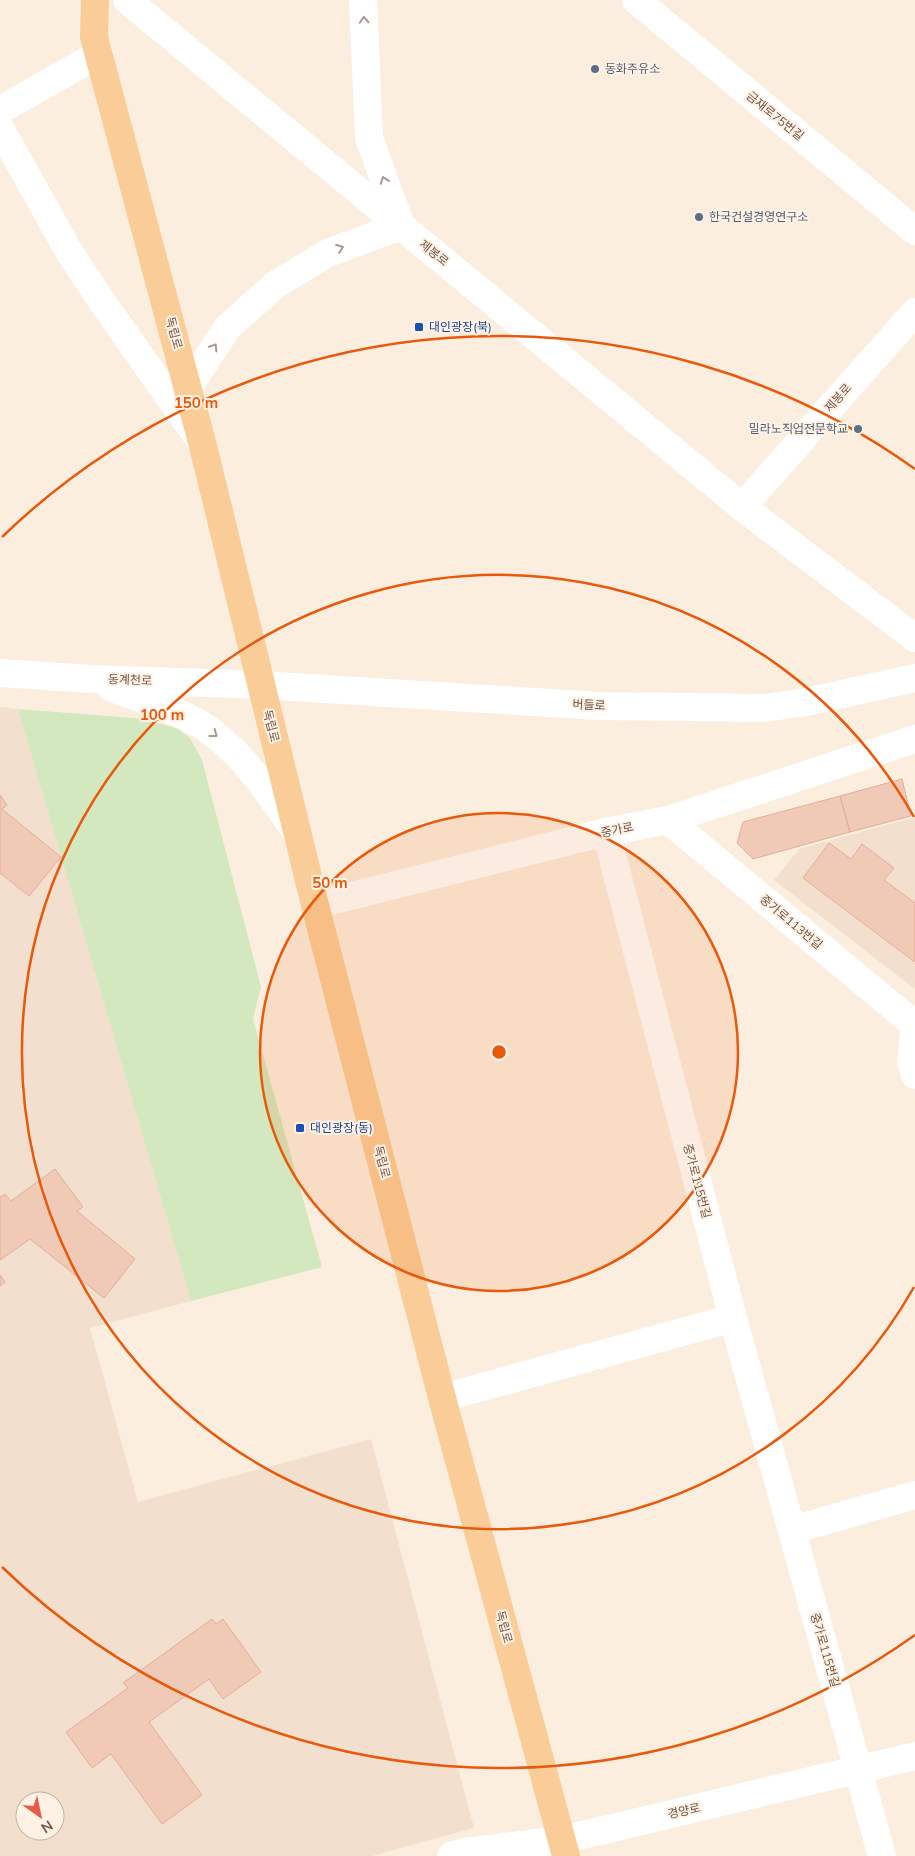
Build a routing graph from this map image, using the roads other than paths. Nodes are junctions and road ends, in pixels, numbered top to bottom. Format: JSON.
{"nodes":[{"id":1,"x":95,"y":0,"type":"edge"},
{"id":2,"x":127,"y":0,"type":"edge"},
{"id":3,"x":362,"y":0,"type":"edge"},
{"id":4,"x":636,"y":0,"type":"edge"},
{"id":5,"x":99,"y":54,"type":"junction"},
{"id":6,"x":0,"y":110,"type":"edge"},
{"id":7,"x":0,"y":128,"type":"edge"},
{"id":8,"x":401,"y":226,"type":"junction"},
{"id":9,"x":915,"y":231,"type":"edge"},
{"id":10,"x":915,"y":312,"type":"edge"},
{"id":11,"x":188,"y":388,"type":"junction"},
{"id":12,"x":204,"y":446,"type":"junction"},
{"id":13,"x":742,"y":506,"type":"junction"},
{"id":14,"x":915,"y":638,"type":"edge"},
{"id":15,"x":0,"y":673,"type":"edge"},
{"id":16,"x":915,"y":678,"type":"edge"},
{"id":17,"x":90,"y":679,"type":"junction"},
{"id":18,"x":260,"y":685,"type":"junction"},
{"id":19,"x":915,"y":739,"type":"edge"},
{"id":20,"x":668,"y":820,"type":"junction"},
{"id":21,"x":606,"y":832,"type":"junction"},
{"id":22,"x":297,"y":833,"type":"junction"},
{"id":23,"x":315,"y":905,"type":"junction"},
{"id":24,"x":915,"y":1075,"type":"edge"},
{"id":25,"x":733,"y":1318,"type":"junction"},
{"id":26,"x":442,"y":1398,"type":"junction"},
{"id":27,"x":915,"y":1495,"type":"edge"},
{"id":28,"x":792,"y":1530,"type":"junction"},
{"id":29,"x":915,"y":1756,"type":"edge"},
{"id":30,"x":859,"y":1770,"type":"junction"},
{"id":31,"x":564,"y":1848,"type":"edge"},
{"id":32,"x":451,"y":1856,"type":"edge"},
{"id":33,"x":882,"y":1856,"type":"edge"}],
"edges":[{"from":1,"to":5,"type":"main road","name":"독립로"},
{"from":2,"to":8,"type":"street","name":"제봉로"},
{"from":8,"to":3,"type":"street","one_way":true},
{"from":4,"to":9,"type":"street","name":"금재로75번길"},
{"from":5,"to":6,"type":"street"},
{"from":5,"to":11,"type":"main road","name":"독립로"},
{"from":7,"to":12,"type":"street"},
{"from":11,"to":8,"type":"street","one_way":true},
{"from":8,"to":13,"type":"street","name":"제봉로"},
{"from":10,"to":13,"type":"street","name":"제봉로"},
{"from":11,"to":12,"type":"main road","name":"독립로"},
{"from":12,"to":18,"type":"main road","name":"독립로"},
{"from":13,"to":14,"type":"street","name":"제봉로"},
{"from":15,"to":17,"type":"street","name":"동계천로"},
{"from":16,"to":18,"type":"street","name":"버들로"},
{"from":17,"to":18,"type":"street","name":"동계천로"},
{"from":17,"to":22,"type":"street","one_way":true},
{"from":18,"to":22,"type":"main road","name":"독립로"},
{"from":19,"to":20,"type":"street","name":"중가로"},
{"from":20,"to":21,"type":"street","name":"중가로"},
{"from":20,"to":24,"type":"street","name":"중가로113번길"},
{"from":21,"to":23,"type":"street","name":"중가로"},
{"from":21,"to":25,"type":"street","name":"중가로115번길"},
{"from":22,"to":23,"type":"main road","name":"독립로"},
{"from":23,"to":26,"type":"main road","name":"독립로"},
{"from":25,"to":26,"type":"street"},
{"from":25,"to":28,"type":"street","name":"중가로115번길"},
{"from":26,"to":31,"type":"main road","name":"독립로"},
{"from":27,"to":28,"type":"street"},
{"from":28,"to":30,"type":"street","name":"중가로115번길"},
{"from":29,"to":30,"type":"street","name":"경양로"},
{"from":30,"to":31,"type":"street","name":"경양로"},
{"from":30,"to":33,"type":"street","name":"중가로115번길"},
{"from":31,"to":32,"type":"street","name":"경양로"}]}
